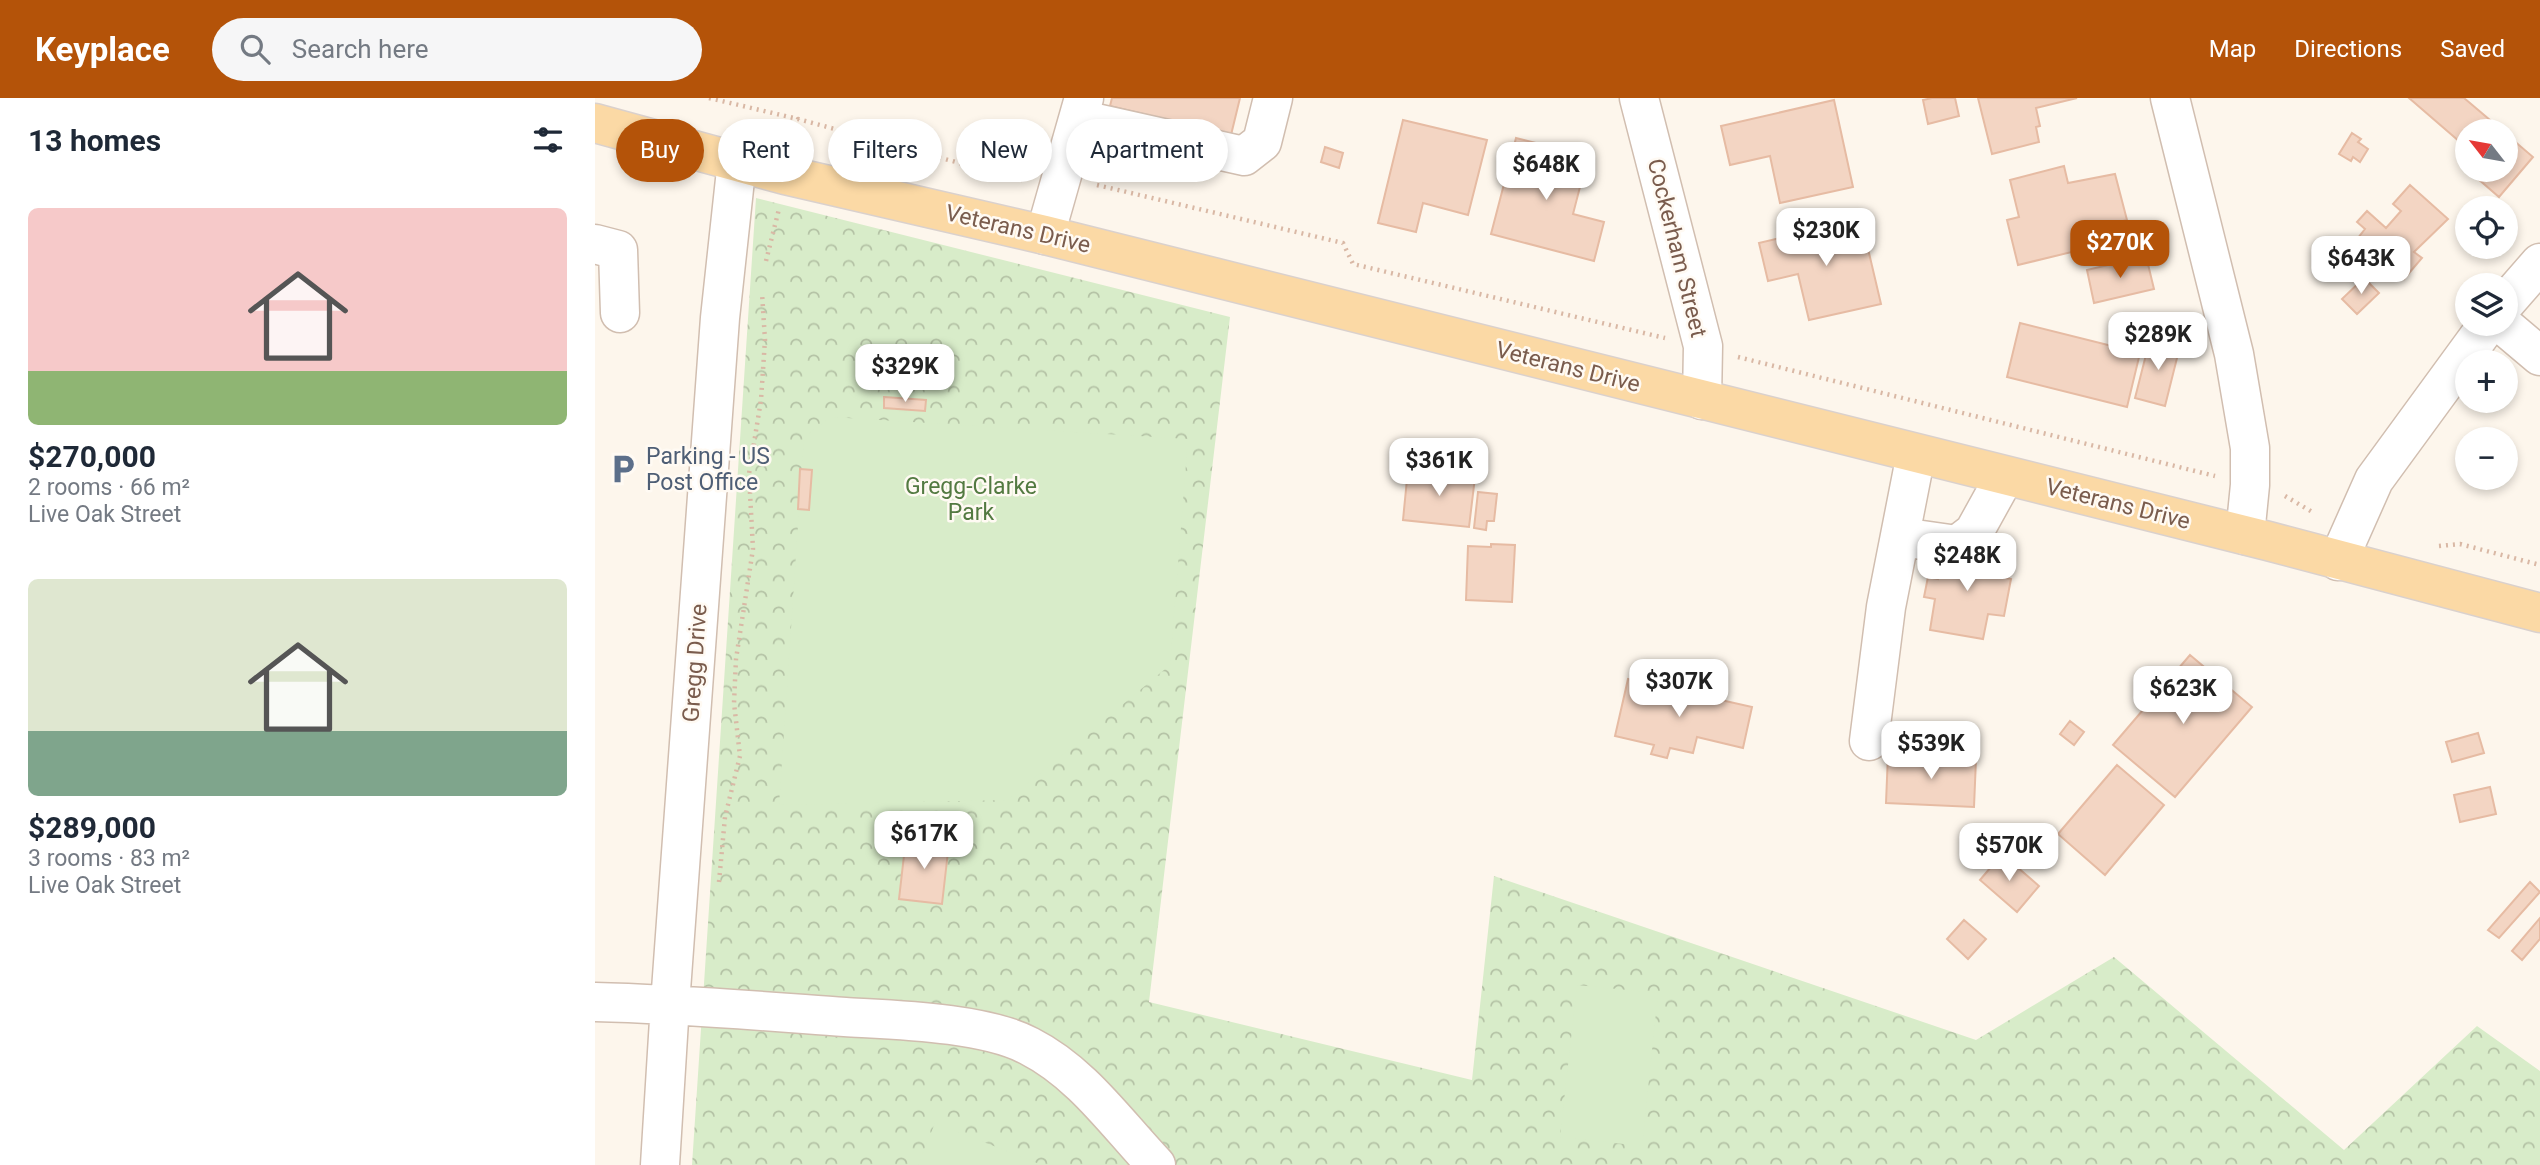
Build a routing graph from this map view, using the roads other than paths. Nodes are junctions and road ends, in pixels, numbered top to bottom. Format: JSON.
{"nodes":[{"id":1,"x":1273,"y":98,"type":"edge"},
{"id":2,"x":1639,"y":98,"type":"edge"},
{"id":3,"x":2170,"y":98,"type":"edge"},
{"id":4,"x":1081,"y":108,"type":"edge"},
{"id":5,"x":595,"y":123,"type":"edge"},
{"id":6,"x":718,"y":157,"type":"edge"},
{"id":7,"x":735,"y":182,"type":"edge"},
{"id":8,"x":811,"y":182,"type":"edge"},
{"id":9,"x":1045,"y":235,"type":"junction"},
{"id":10,"x":595,"y":244,"type":"edge"},
{"id":11,"x":2540,"y":263,"type":"edge"},
{"id":12,"x":2518,"y":288,"type":"edge"},
{"id":13,"x":620,"y":313,"type":"dead end"},
{"id":14,"x":2479,"y":336,"type":"edge"},
{"id":15,"x":2516,"y":336,"type":"edge"},
{"id":16,"x":2540,"y":356,"type":"edge"},
{"id":17,"x":1702,"y":400,"type":"junction"},
{"id":18,"x":1916,"y":454,"type":"junction"},
{"id":19,"x":2005,"y":476,"type":"junction"},
{"id":20,"x":2245,"y":535,"type":"junction"},
{"id":21,"x":1901,"y":537,"type":"junction"},
{"id":22,"x":2338,"y":561,"type":"junction"},
{"id":23,"x":2540,"y":613,"type":"edge"},
{"id":24,"x":1869,"y":741,"type":"dead end"},
{"id":25,"x":595,"y":1002,"type":"edge"},
{"id":26,"x":670,"y":1004,"type":"junction"},
{"id":27,"x":660,"y":1165,"type":"edge"},
{"id":28,"x":1156,"y":1165,"type":"edge"}],
"edges":[{"from":1,"to":4,"type":"street"},
{"from":2,"to":17,"type":"street","name":"Cockerham Street"},
{"from":3,"to":20,"type":"street"},
{"from":4,"to":9,"type":"street"},
{"from":5,"to":6,"type":"main road","name":"Veterans Drive"},
{"from":7,"to":26,"type":"street","name":"Gregg Drive"},
{"from":8,"to":9,"type":"main road","name":"Veterans Drive"},
{"from":9,"to":17,"type":"main road","name":"Veterans Drive"},
{"from":10,"to":13,"type":"street"},
{"from":11,"to":12,"type":"street"},
{"from":14,"to":22,"type":"street"},
{"from":15,"to":16,"type":"street"},
{"from":17,"to":18,"type":"main road","name":"Veterans Drive"},
{"from":18,"to":19,"type":"main road","name":"Veterans Drive"},
{"from":18,"to":21,"type":"street"},
{"from":19,"to":20,"type":"main road","name":"Veterans Drive"},
{"from":19,"to":21,"type":"street"},
{"from":20,"to":22,"type":"main road","name":"Veterans Drive"},
{"from":21,"to":24,"type":"street"},
{"from":22,"to":23,"type":"main road","name":"Veterans Drive"},
{"from":25,"to":26,"type":"street"},
{"from":26,"to":27,"type":"street","name":"Gregg Drive"},
{"from":26,"to":28,"type":"street"}]}
